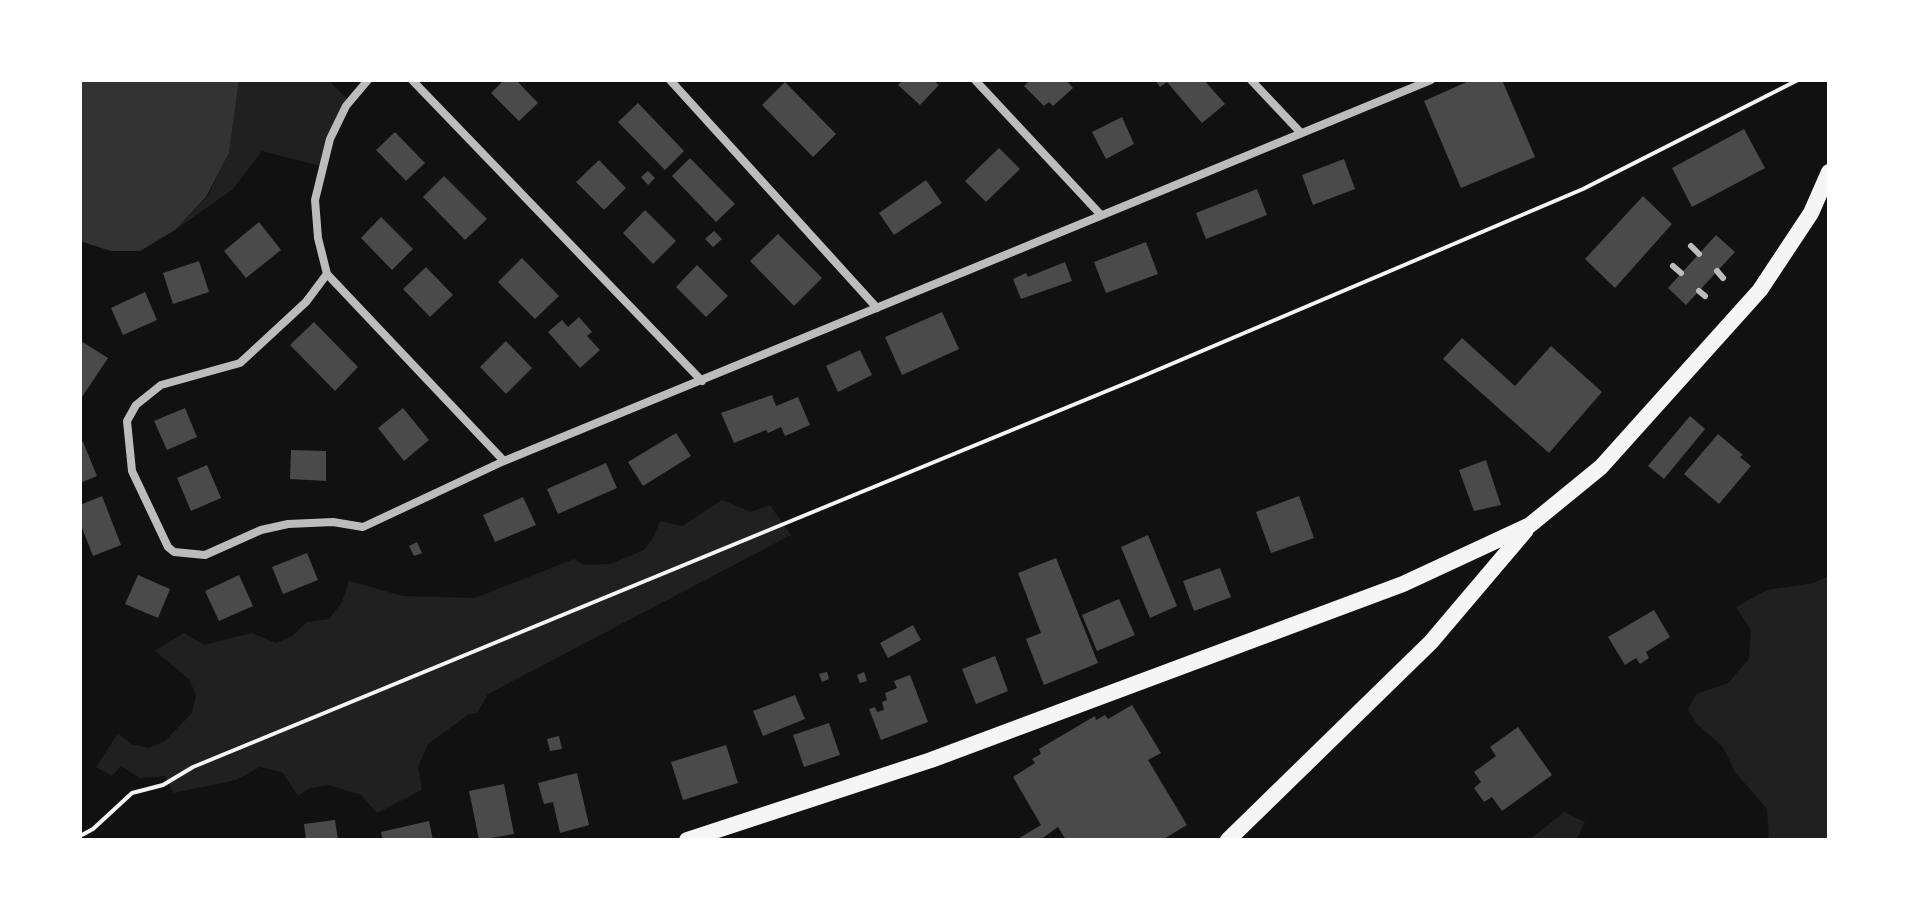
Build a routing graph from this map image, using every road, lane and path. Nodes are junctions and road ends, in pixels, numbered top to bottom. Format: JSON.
{"nodes":[{"id":1,"x":368,"y":80,"type":"edge"},
{"id":2,"x":412,"y":80,"type":"edge"},
{"id":3,"x":670,"y":80,"type":"edge"},
{"id":4,"x":975,"y":80,"type":"edge"},
{"id":5,"x":1251,"y":80,"type":"edge"},
{"id":6,"x":1431,"y":80,"type":"edge"},
{"id":7,"x":1798,"y":80,"type":"edge"},
{"id":8,"x":1300,"y":132,"type":"junction"},
{"id":9,"x":1828,"y":175,"type":"edge"},
{"id":10,"x":1100,"y":214,"type":"junction"},
{"id":11,"x":1691,"y":246,"type":"dead end"},
{"id":12,"x":1699,"y":254,"type":"dead end"},
{"id":13,"x":1673,"y":266,"type":"dead end"},
{"id":14,"x":1717,"y":271,"type":"dead end"},
{"id":15,"x":1681,"y":273,"type":"dead end"},
{"id":16,"x":327,"y":274,"type":"junction"},
{"id":17,"x":1723,"y":278,"type":"dead end"},
{"id":18,"x":877,"y":308,"type":"junction"},
{"id":19,"x":702,"y":381,"type":"junction"},
{"id":20,"x":504,"y":461,"type":"junction"},
{"id":21,"x":1530,"y":525,"type":"junction"},
{"id":22,"x":80,"y":836,"type":"edge"},
{"id":23,"x":687,"y":840,"type":"edge"},
{"id":24,"x":1228,"y":840,"type":"edge"}],
"edges":[{"from":1,"to":16,"type":"street"},
{"from":2,"to":19,"type":"street"},
{"from":3,"to":18,"type":"street"},
{"from":4,"to":10,"type":"street"},
{"from":5,"to":8,"type":"street"},
{"from":6,"to":8,"type":"street"},
{"from":7,"to":22,"type":"path"},
{"from":8,"to":10,"type":"street"},
{"from":9,"to":21,"type":"main road"},
{"from":10,"to":18,"type":"street"},
{"from":11,"to":12,"type":"lane"},
{"from":13,"to":15,"type":"lane"},
{"from":14,"to":17,"type":"lane"},
{"from":16,"to":20,"type":"street"},
{"from":16,"to":20,"type":"street"},
{"from":18,"to":19,"type":"street"},
{"from":19,"to":20,"type":"street"},
{"from":21,"to":23,"type":"main road"},
{"from":21,"to":24,"type":"main road"}]}
